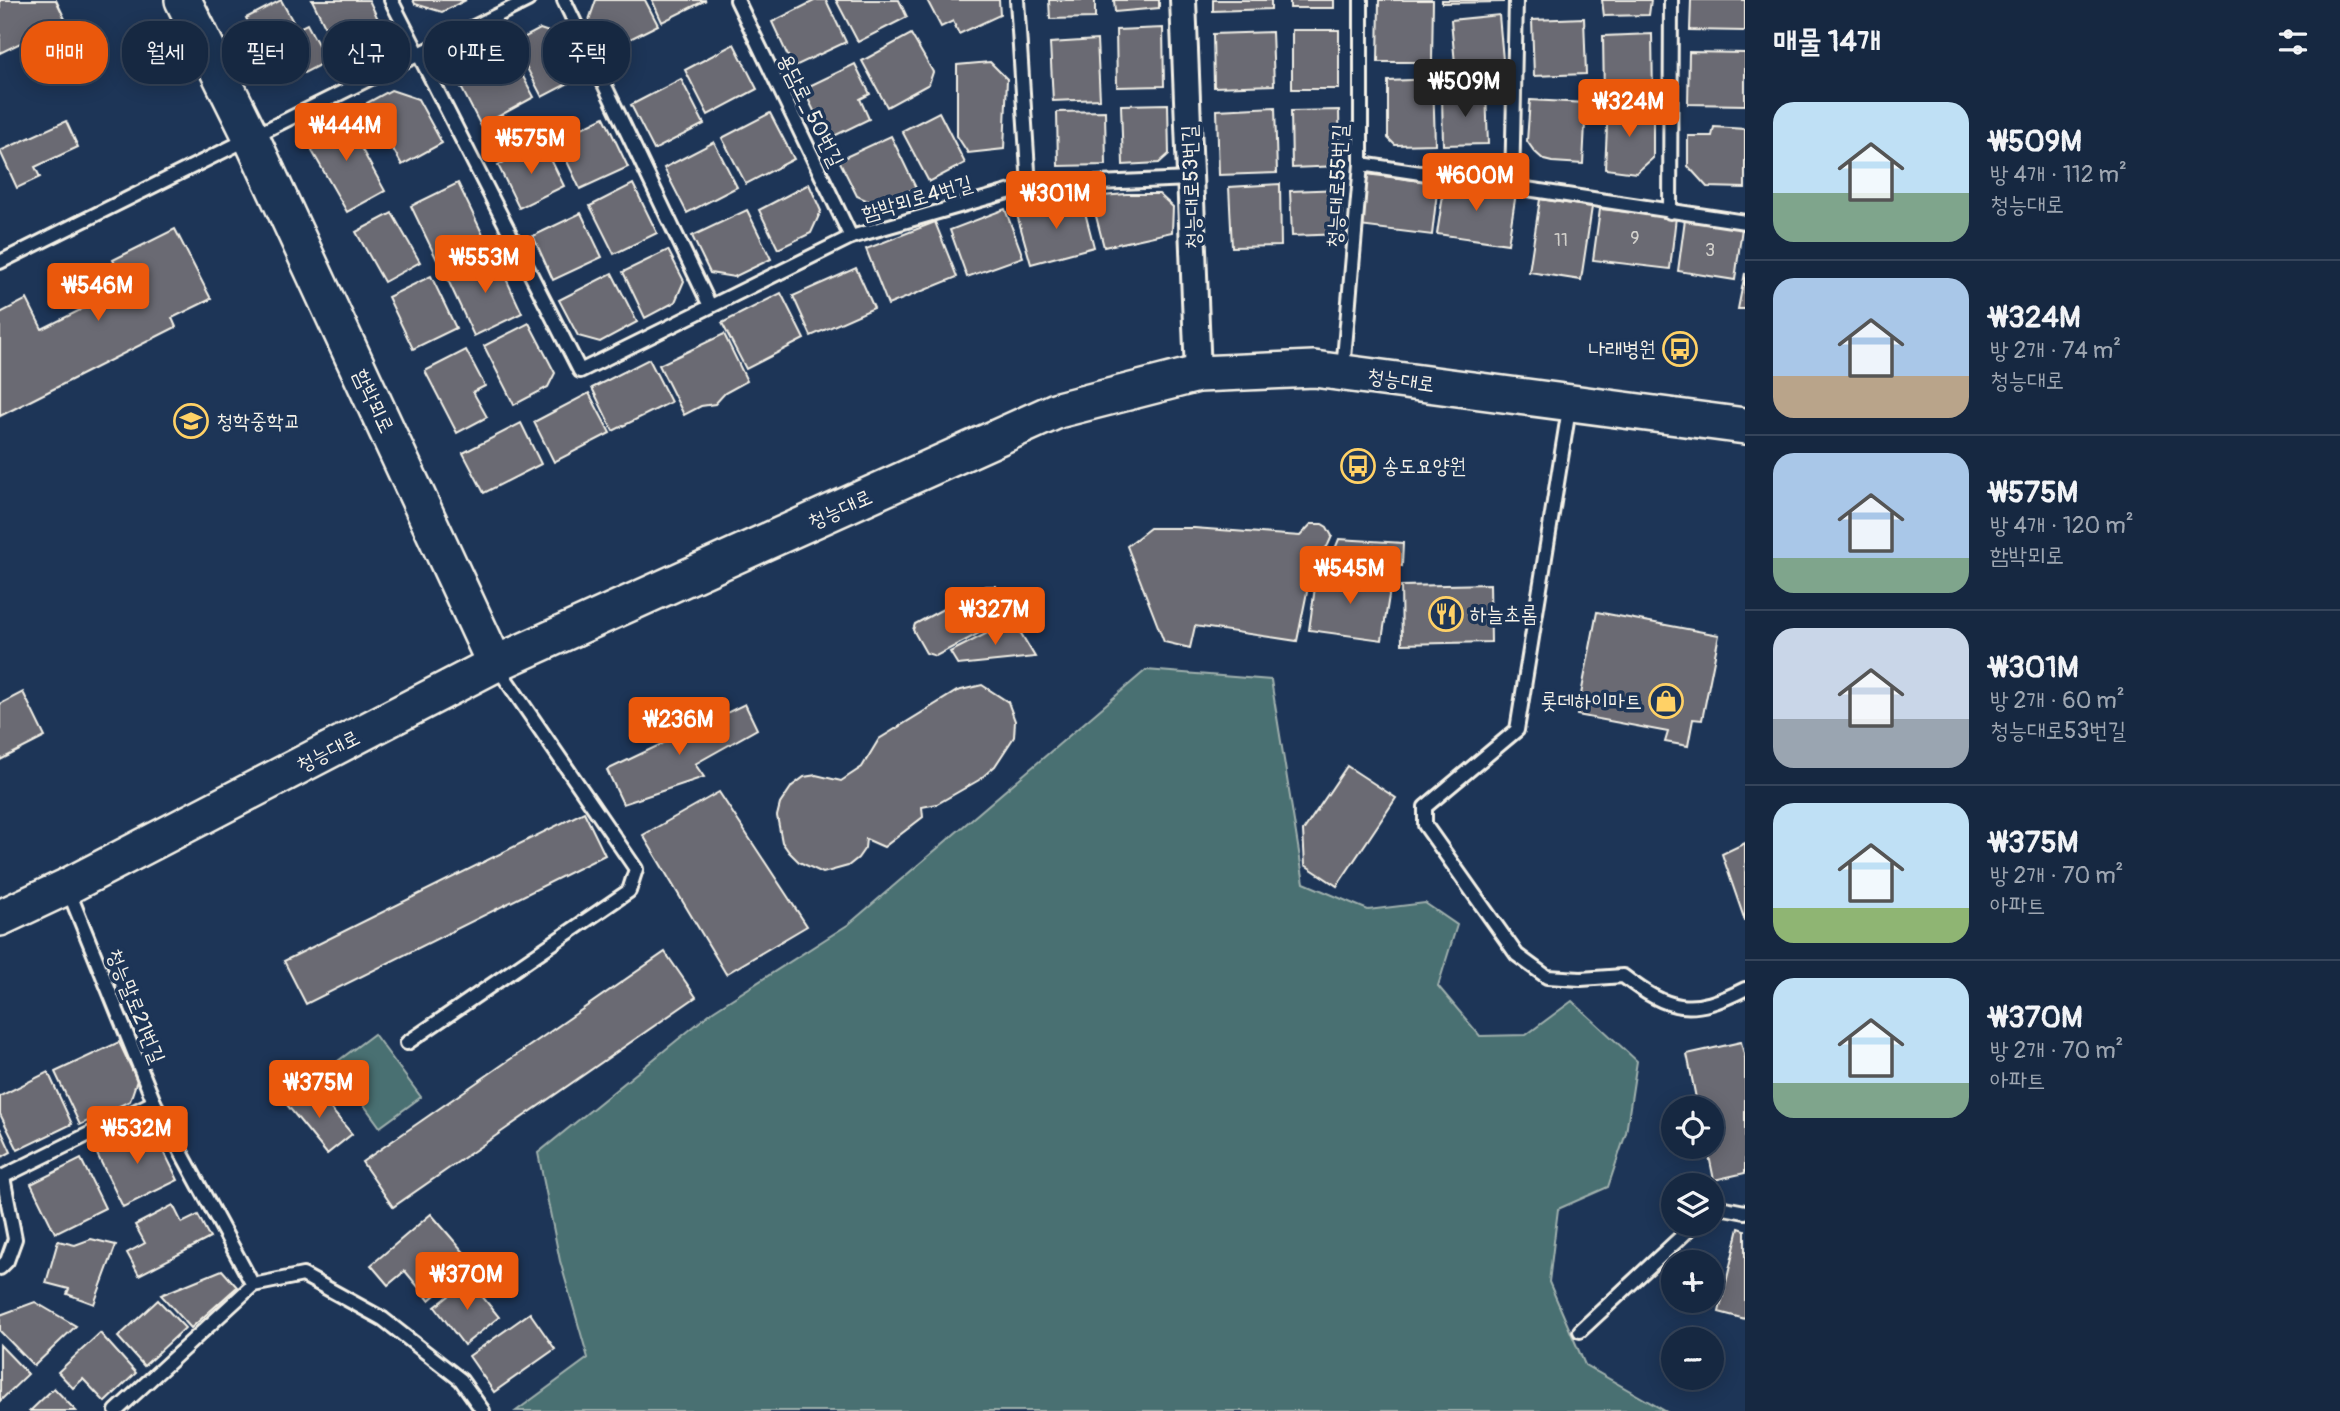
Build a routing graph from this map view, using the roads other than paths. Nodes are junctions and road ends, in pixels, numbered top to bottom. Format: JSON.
{"nodes":[{"id":1,"x":183,"y":0,"type":"edge"},
{"id":2,"x":391,"y":0,"type":"edge"},
{"id":3,"x":528,"y":0,"type":"edge"},
{"id":4,"x":564,"y":0,"type":"edge"},
{"id":5,"x":737,"y":0,"type":"edge"},
{"id":6,"x":1017,"y":0,"type":"edge"},
{"id":7,"x":1183,"y":0,"type":"edge"},
{"id":8,"x":1361,"y":0,"type":"edge"},
{"id":9,"x":1516,"y":0,"type":"edge"},
{"id":10,"x":1671,"y":0,"type":"edge"},
{"id":11,"x":417,"y":54,"type":"junction"},
{"id":12,"x":251,"y":137,"type":"junction"},
{"id":13,"x":1361,"y":164,"type":"junction"},
{"id":14,"x":1191,"y":179,"type":"junction"},
{"id":15,"x":1029,"y":186,"type":"junction"},
{"id":16,"x":1512,"y":187,"type":"junction"},
{"id":17,"x":1670,"y":212,"type":"junction"},
{"id":18,"x":1745,"y":222,"type":"edge"},
{"id":19,"x":851,"y":237,"type":"junction"},
{"id":20,"x":0,"y":262,"type":"edge"},
{"id":21,"x":710,"y":306,"type":"junction"},
{"id":22,"x":1343,"y":373,"type":"junction"},
{"id":23,"x":1198,"y":374,"type":"junction"},
{"id":24,"x":1570,"y":403,"type":"junction"},
{"id":25,"x":1745,"y":426,"type":"edge"},
{"id":26,"x":495,"y":664,"type":"junction"},
{"id":27,"x":66,"y":887,"type":"junction"},
{"id":28,"x":0,"y":918,"type":"edge"},
{"id":29,"x":1745,"y":989,"type":"edge"},
{"id":30,"x":408,"y":1043,"type":"dead end"},
{"id":31,"x":154,"y":1102,"type":"junction"},
{"id":32,"x":1,"y":1177,"type":"edge"},
{"id":33,"x":1724,"y":1208,"type":"edge"},
{"id":34,"x":1745,"y":1212,"type":"edge"},
{"id":35,"x":1682,"y":1236,"type":"edge"},
{"id":36,"x":0,"y":1268,"type":"edge"},
{"id":37,"x":253,"y":1285,"type":"junction"},
{"id":38,"x":1580,"y":1331,"type":"dead end"},
{"id":39,"x":116,"y":1411,"type":"edge"},
{"id":40,"x":483,"y":1411,"type":"edge"}],
"edges":[{"from":1,"to":12,"type":"main road","name":"함박뫼로"},
{"from":2,"to":11,"type":"lane"},
{"from":3,"to":11,"type":"lane"},
{"from":4,"to":21,"type":"lane"},
{"from":5,"to":19,"type":"lane","name":"용담로_50번길"},
{"from":6,"to":15,"type":"lane"},
{"from":7,"to":14,"type":"street","name":"청능대로53번길"},
{"from":8,"to":13,"type":"lane","name":"청능대로55번길"},
{"from":9,"to":16,"type":"lane"},
{"from":10,"to":17,"type":"lane"},
{"from":11,"to":12,"type":"lane"},
{"from":11,"to":21,"type":"lane","name":"함박뫼로4번길"},
{"from":12,"to":20,"type":"lane"},
{"from":12,"to":26,"type":"main road","name":"함박뫼로"},
{"from":13,"to":16,"type":"lane"},
{"from":13,"to":22,"type":"lane","name":"청능대로55번길"},
{"from":14,"to":15,"type":"lane","name":"함박뫼로4번길"},
{"from":14,"to":23,"type":"street","name":"청능대로53번길"},
{"from":15,"to":19,"type":"lane","name":"함박뫼로4번길"},
{"from":16,"to":17,"type":"lane"},
{"from":17,"to":18,"type":"lane"},
{"from":19,"to":21,"type":"lane","name":"함박뫼로4번길"},
{"from":22,"to":23,"type":"main road","name":"청능대로"},
{"from":22,"to":24,"type":"main road","name":"청능대로"},
{"from":23,"to":26,"type":"main road","name":"청능대로"},
{"from":24,"to":25,"type":"main road","name":"청능대로"},
{"from":24,"to":29,"type":"lane"},
{"from":26,"to":27,"type":"main road","name":"청능대로"},
{"from":26,"to":30,"type":"lane"},
{"from":27,"to":28,"type":"main road","name":"청능대로"},
{"from":27,"to":31,"type":"lane","name":"청능말로21번길"},
{"from":31,"to":32,"type":"lane"},
{"from":31,"to":37,"type":"lane","name":"청능말로21번길"},
{"from":32,"to":36,"type":"lane"},
{"from":33,"to":34,"type":"lane"},
{"from":35,"to":38,"type":"lane"},
{"from":37,"to":39,"type":"lane"},
{"from":37,"to":40,"type":"lane"}]}
